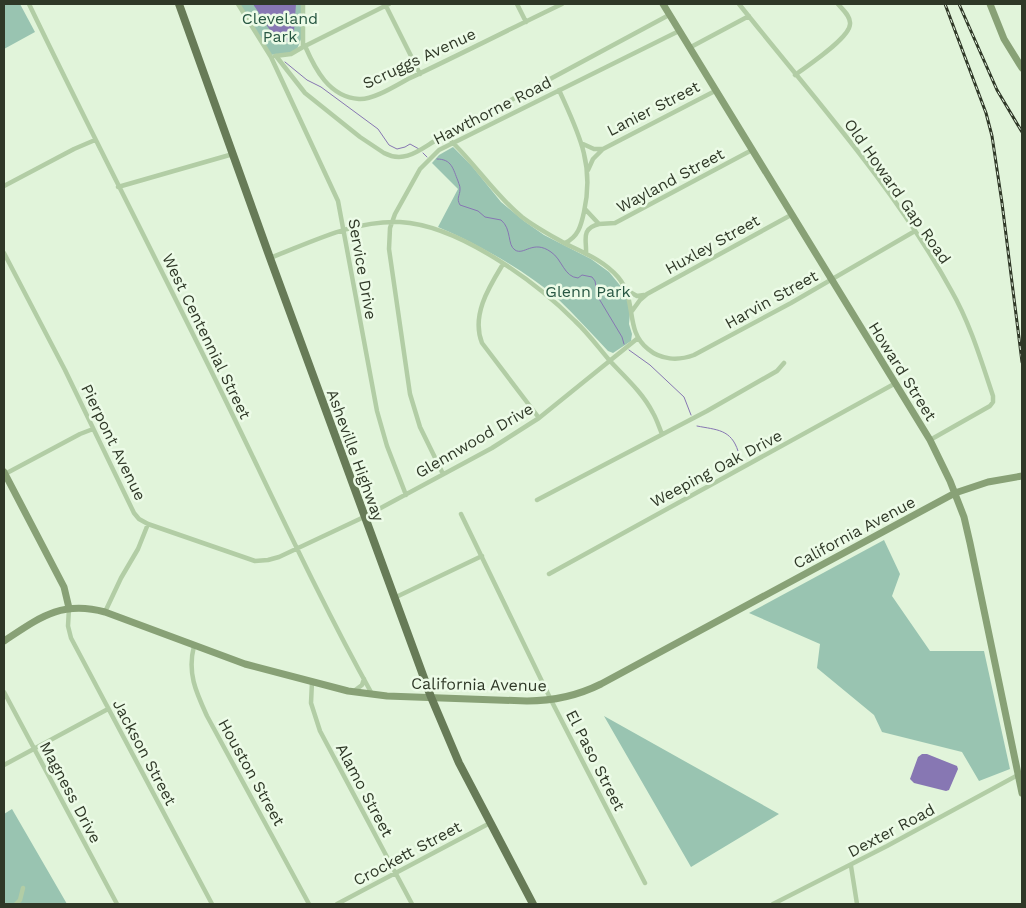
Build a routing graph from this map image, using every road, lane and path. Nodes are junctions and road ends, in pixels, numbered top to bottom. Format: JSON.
{"nodes":[{"id":1,"x":29,"y":4,"type":"edge"},
{"id":2,"x":179,"y":4,"type":"edge"},
{"id":3,"x":238,"y":4,"type":"edge"},
{"id":4,"x":303,"y":4,"type":"edge"},
{"id":5,"x":517,"y":4,"type":"edge"},
{"id":6,"x":562,"y":4,"type":"edge"},
{"id":7,"x":662,"y":4,"type":"edge"},
{"id":8,"x":739,"y":4,"type":"edge"},
{"id":9,"x":838,"y":4,"type":"edge"},
{"id":10,"x":990,"y":4,"type":"edge"},
{"id":11,"x":388,"y":5,"type":"edge"},
{"id":12,"x":669,"y":15,"type":"junction"},
{"id":13,"x":748,"y":16,"type":"junction"},
{"id":14,"x":526,"y":22,"type":"junction"},
{"id":15,"x":679,"y":31,"type":"junction"},
{"id":16,"x":304,"y":46,"type":"junction"},
{"id":17,"x":689,"y":48,"type":"junction"},
{"id":18,"x":273,"y":56,"type":"junction"},
{"id":19,"x":1022,"y":68,"type":"edge"},
{"id":20,"x":420,"y":74,"type":"junction"},
{"id":21,"x":796,"y":75,"type":"junction"},
{"id":22,"x":558,"y":90,"type":"junction"},
{"id":23,"x":715,"y":91,"type":"junction"},
{"id":24,"x":95,"y":140,"type":"junction"},
{"id":25,"x":452,"y":142,"type":"junction"},
{"id":26,"x":582,"y":143,"type":"junction"},
{"id":27,"x":603,"y":149,"type":"junction"},
{"id":28,"x":752,"y":150,"type":"junction"},
{"id":29,"x":233,"y":154,"type":"junction"},
{"id":30,"x":588,"y":172,"type":"junction"},
{"id":31,"x":4,"y":186,"type":"edge"},
{"id":32,"x":118,"y":187,"type":"junction"},
{"id":33,"x":585,"y":209,"type":"junction"},
{"id":34,"x":791,"y":215,"type":"junction"},
{"id":35,"x":392,"y":222,"type":"junction"},
{"id":36,"x":599,"y":224,"type":"junction"},
{"id":37,"x":344,"y":230,"type":"junction"},
{"id":38,"x":915,"y":231,"type":"junction"},
{"id":39,"x":565,"y":243,"type":"junction"},
{"id":40,"x":4,"y":253,"type":"edge"},
{"id":41,"x":586,"y":254,"type":"junction"},
{"id":42,"x":270,"y":258,"type":"junction"},
{"id":43,"x":503,"y":264,"type":"junction"},
{"id":44,"x":831,"y":280,"type":"junction"},
{"id":45,"x":626,"y":291,"type":"junction"},
{"id":46,"x":645,"y":295,"type":"junction"},
{"id":47,"x":632,"y":311,"type":"junction"},
{"id":48,"x":638,"y":338,"type":"junction"},
{"id":49,"x":610,"y":361,"type":"junction"},
{"id":50,"x":784,"y":363,"type":"dead end"},
{"id":51,"x":894,"y":384,"type":"junction"},
{"id":52,"x":539,"y":418,"type":"junction"},
{"id":53,"x":93,"y":429,"type":"junction"},
{"id":54,"x":662,"y":434,"type":"junction"},
{"id":55,"x":930,"y":440,"type":"junction"},
{"id":56,"x":4,"y":473,"type":"edge"},
{"id":57,"x":443,"y":474,"type":"junction"},
{"id":58,"x":1022,"y":476,"type":"edge"},
{"id":59,"x":955,"y":493,"type":"junction"},
{"id":60,"x":406,"y":495,"type":"junction"},
{"id":61,"x":538,"y":500,"type":"dead end"},
{"id":62,"x":461,"y":514,"type":"dead end"},
{"id":63,"x":364,"y":517,"type":"junction"},
{"id":64,"x":148,"y":524,"type":"junction"},
{"id":65,"x":296,"y":548,"type":"junction"},
{"id":66,"x":482,"y":556,"type":"junction"},
{"id":67,"x":549,"y":574,"type":"dead end"},
{"id":68,"x":394,"y":598,"type":"junction"},
{"id":69,"x":69,"y":608,"type":"junction"},
{"id":70,"x":105,"y":612,"type":"junction"},
{"id":71,"x":4,"y":641,"type":"edge"},
{"id":72,"x":194,"y":646,"type":"junction"},
{"id":73,"x":364,"y":679,"type":"junction"},
{"id":74,"x":312,"y":682,"type":"junction"},
{"id":75,"x":4,"y":692,"type":"edge"},
{"id":76,"x":353,"y":692,"type":"junction"},
{"id":77,"x":373,"y":695,"type":"junction"},
{"id":78,"x":430,"y":697,"type":"junction"},
{"id":79,"x":552,"y":700,"type":"junction"},
{"id":80,"x":108,"y":709,"type":"junction"},
{"id":81,"x":34,"y":749,"type":"junction"},
{"id":82,"x":4,"y":765,"type":"edge"},
{"id":83,"x":1018,"y":775,"type":"junction"},
{"id":84,"x":1022,"y":793,"type":"edge"},
{"id":85,"x":490,"y":824,"type":"junction"},
{"id":86,"x":851,"y":866,"type":"junction"},
{"id":87,"x":396,"y":873,"type":"junction"},
{"id":88,"x":645,"y":882,"type":"dead end"},
{"id":89,"x":23,"y":888,"type":"dead end"},
{"id":90,"x":16,"y":904,"type":"edge"},
{"id":91,"x":117,"y":904,"type":"edge"},
{"id":92,"x":212,"y":904,"type":"edge"},
{"id":93,"x":309,"y":904,"type":"edge"},
{"id":94,"x":337,"y":904,"type":"edge"},
{"id":95,"x":412,"y":904,"type":"edge"},
{"id":96,"x":533,"y":904,"type":"edge"},
{"id":97,"x":773,"y":904,"type":"edge"},
{"id":98,"x":857,"y":904,"type":"edge"}],
"edges":[{"from":1,"to":24,"type":"street","name":"West Centennial Street"},
{"from":2,"to":29,"type":"main road","name":"Asheville Highway"},
{"from":3,"to":18,"type":"street"},
{"from":4,"to":16,"type":"street"},
{"from":5,"to":14,"type":"street"},
{"from":6,"to":14,"type":"street","name":"Scruggs Avenue"},
{"from":7,"to":12,"type":"street","name":"Howard Street"},
{"from":8,"to":13,"type":"street","name":"Old Howard Gap Road"},
{"from":9,"to":21,"type":"street"},
{"from":10,"to":19,"type":"street"},
{"from":11,"to":16,"type":"street"},
{"from":11,"to":20,"type":"street"},
{"from":12,"to":15,"type":"street","name":"Howard Street"},
{"from":12,"to":18,"type":"street"},
{"from":13,"to":17,"type":"street"},
{"from":13,"to":21,"type":"street","name":"Old Howard Gap Road"},
{"from":14,"to":20,"type":"street","name":"Scruggs Avenue"},
{"from":15,"to":17,"type":"street","name":"Howard Street"},
{"from":15,"to":22,"type":"street","name":"Hawthorne Road"},
{"from":16,"to":18,"type":"street"},
{"from":16,"to":20,"type":"street","name":"Scruggs Avenue"},
{"from":17,"to":23,"type":"street","name":"Howard Street"},
{"from":18,"to":37,"type":"street","name":"Service Drive"},
{"from":21,"to":38,"type":"street","name":"Old Howard Gap Road"},
{"from":22,"to":25,"type":"street","name":"Hawthorne Road"},
{"from":22,"to":26,"type":"street"},
{"from":23,"to":27,"type":"street","name":"Lanier Street"},
{"from":23,"to":28,"type":"street","name":"Howard Street"},
{"from":24,"to":31,"type":"street"},
{"from":24,"to":32,"type":"street","name":"West Centennial Street"},
{"from":25,"to":35,"type":"street","name":"Hawthorne Road"},
{"from":25,"to":39,"type":"street"},
{"from":26,"to":27,"type":"street","name":"Lanier Street"},
{"from":26,"to":30,"type":"street"},
{"from":27,"to":30,"type":"street","name":"Lanier Street"},
{"from":28,"to":34,"type":"street","name":"Howard Street"},
{"from":28,"to":36,"type":"street","name":"Wayland Street"},
{"from":29,"to":32,"type":"street"},
{"from":29,"to":42,"type":"main road","name":"Asheville Highway"},
{"from":30,"to":33,"type":"street"},
{"from":32,"to":65,"type":"street","name":"West Centennial Street"},
{"from":33,"to":36,"type":"street","name":"Wayland Street"},
{"from":33,"to":39,"type":"street"},
{"from":34,"to":44,"type":"street","name":"Howard Street"},
{"from":34,"to":46,"type":"street","name":"Huxley Street"},
{"from":35,"to":37,"type":"street"},
{"from":35,"to":43,"type":"street"},
{"from":35,"to":57,"type":"street","name":"Hawthorne Road"},
{"from":36,"to":41,"type":"street","name":"Wayland Street"},
{"from":37,"to":42,"type":"street"},
{"from":37,"to":60,"type":"street","name":"Service Drive"},
{"from":38,"to":44,"type":"street","name":"Harvin Street"},
{"from":38,"to":55,"type":"street","name":"Old Howard Gap Road"},
{"from":39,"to":41,"type":"street"},
{"from":40,"to":53,"type":"street","name":"Pierpont Avenue"},
{"from":41,"to":45,"type":"street"},
{"from":42,"to":63,"type":"main road","name":"Asheville Highway"},
{"from":43,"to":49,"type":"street"},
{"from":43,"to":52,"type":"street"},
{"from":44,"to":48,"type":"street","name":"Harvin Street"},
{"from":44,"to":51,"type":"street","name":"Howard Street"},
{"from":45,"to":46,"type":"street"},
{"from":45,"to":47,"type":"street"},
{"from":46,"to":47,"type":"street","name":"Huxley Street"},
{"from":47,"to":48,"type":"street"},
{"from":48,"to":49,"type":"street","name":"Glennwood Drive"},
{"from":49,"to":52,"type":"street","name":"Glennwood Drive"},
{"from":49,"to":54,"type":"street"},
{"from":50,"to":54,"type":"street"},
{"from":51,"to":55,"type":"street","name":"Howard Street"},
{"from":51,"to":67,"type":"street","name":"Weeping Oak Drive"},
{"from":52,"to":57,"type":"street","name":"Glennwood Drive"},
{"from":53,"to":56,"type":"street"},
{"from":53,"to":64,"type":"street","name":"Pierpont Avenue"},
{"from":54,"to":61,"type":"street"},
{"from":55,"to":59,"type":"street","name":"Howard Street"},
{"from":56,"to":69,"type":"street"},
{"from":57,"to":60,"type":"street","name":"Glennwood Drive"},
{"from":58,"to":59,"type":"street","name":"California Avenue"},
{"from":59,"to":79,"type":"street","name":"California Avenue"},
{"from":59,"to":83,"type":"street","name":"Howard Street"},
{"from":60,"to":63,"type":"street","name":"Glennwood Drive"},
{"from":62,"to":66,"type":"street","name":"El Paso Street"},
{"from":63,"to":65,"type":"street","name":"Glennwood Drive"},
{"from":63,"to":68,"type":"main road","name":"Asheville Highway"},
{"from":64,"to":65,"type":"street","name":"Pierpont Avenue"},
{"from":64,"to":70,"type":"street"},
{"from":65,"to":73,"type":"street","name":"West Centennial Street"},
{"from":66,"to":68,"type":"street"},
{"from":66,"to":79,"type":"street","name":"El Paso Street"},
{"from":68,"to":78,"type":"main road","name":"Asheville Highway"},
{"from":69,"to":70,"type":"street","name":"California Avenue"},
{"from":69,"to":71,"type":"street","name":"California Avenue"},
{"from":69,"to":80,"type":"street","name":"Jackson Street"},
{"from":70,"to":72,"type":"street","name":"California Avenue"},
{"from":72,"to":74,"type":"street","name":"California Avenue"},
{"from":72,"to":93,"type":"street","name":"Houston Street"},
{"from":73,"to":76,"type":"street"},
{"from":73,"to":77,"type":"street","name":"West Centennial Street"},
{"from":74,"to":76,"type":"street","name":"California Avenue"},
{"from":74,"to":87,"type":"street","name":"Alamo Street"},
{"from":75,"to":81,"type":"street","name":"Magness Drive"},
{"from":76,"to":77,"type":"street","name":"California Avenue"},
{"from":77,"to":78,"type":"street","name":"California Avenue"},
{"from":78,"to":79,"type":"street","name":"California Avenue"},
{"from":78,"to":85,"type":"main road","name":"Asheville Highway"},
{"from":79,"to":88,"type":"street","name":"El Paso Street"},
{"from":80,"to":81,"type":"street"},
{"from":80,"to":92,"type":"street","name":"Jackson Street"},
{"from":81,"to":82,"type":"street"},
{"from":81,"to":91,"type":"street","name":"Magness Drive"},
{"from":83,"to":84,"type":"street","name":"Howard Street"},
{"from":83,"to":86,"type":"street","name":"Dexter Road"},
{"from":85,"to":87,"type":"street","name":"Crockett Street"},
{"from":85,"to":96,"type":"main road","name":"Asheville Highway"},
{"from":86,"to":97,"type":"street","name":"Dexter Road"},
{"from":86,"to":98,"type":"street"},
{"from":87,"to":94,"type":"street","name":"Crockett Street"},
{"from":87,"to":95,"type":"street","name":"Alamo Street"},
{"from":89,"to":90,"type":"street"}]}
